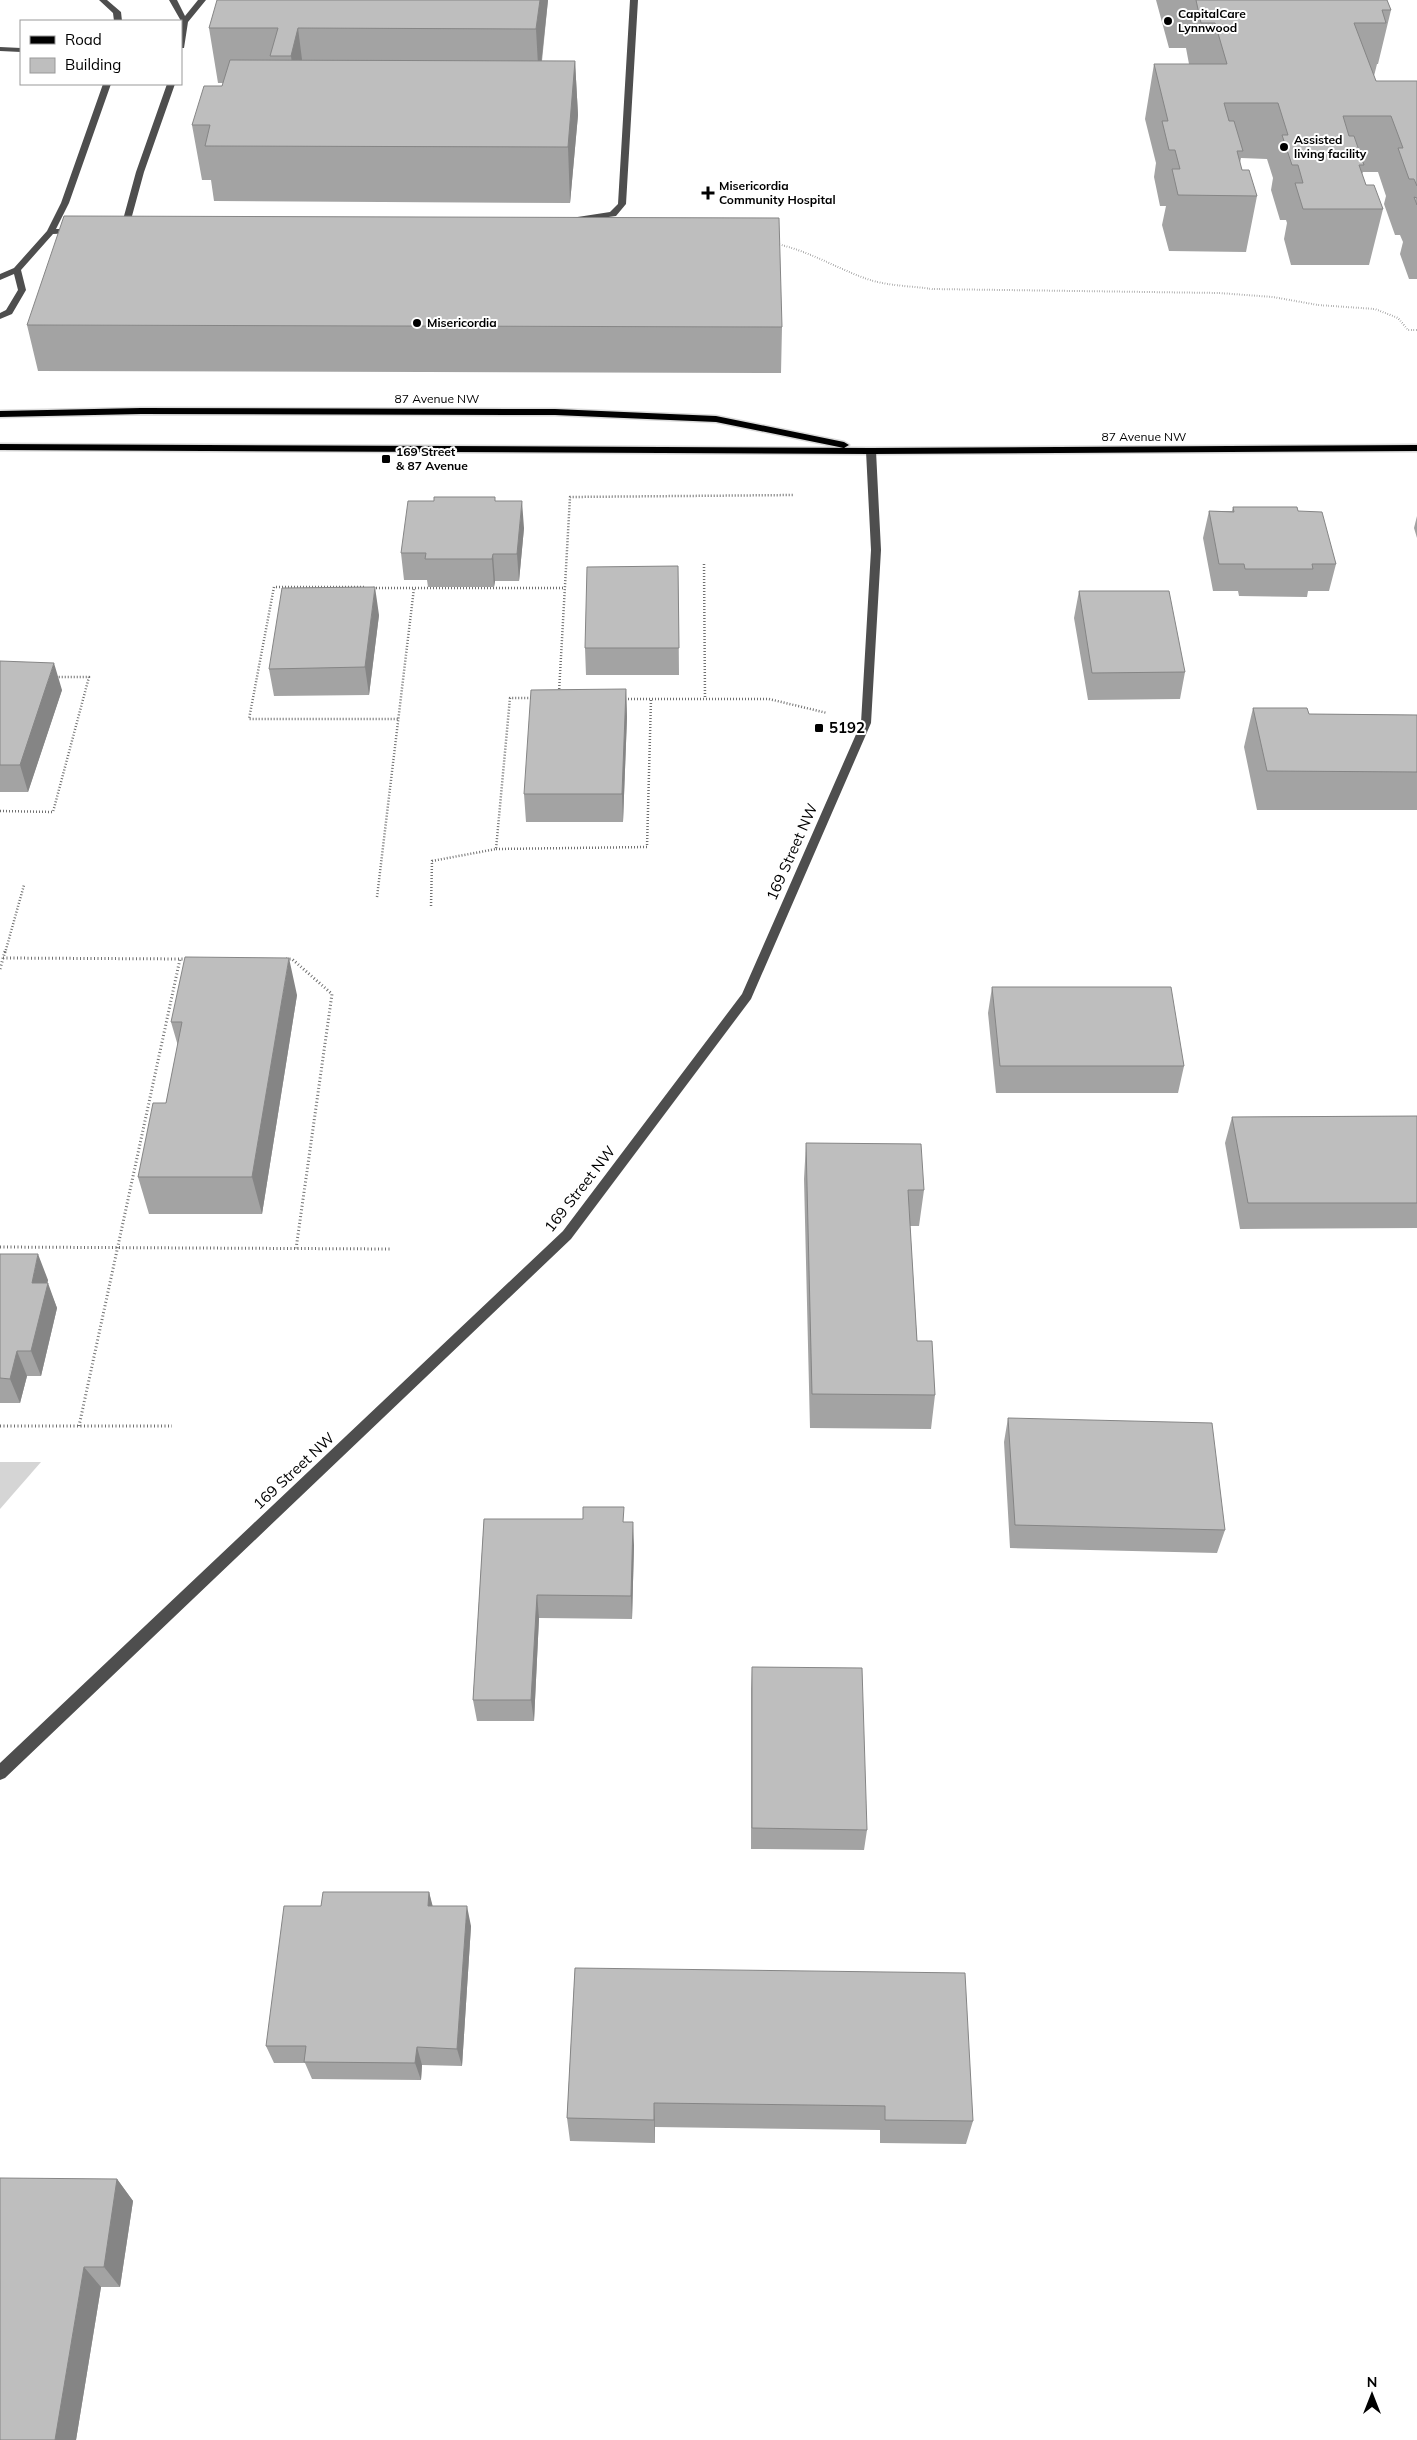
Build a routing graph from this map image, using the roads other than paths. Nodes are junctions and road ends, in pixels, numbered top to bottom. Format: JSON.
{"nodes":[{"id":1,"x":103,"y":0,"type":"edge"},
{"id":2,"x":173,"y":0,"type":"edge"},
{"id":3,"x":202,"y":0,"type":"edge"},
{"id":4,"x":634,"y":0,"type":"edge"},
{"id":5,"x":118,"y":20,"type":"edge"},
{"id":6,"x":184,"y":22,"type":"junction"},
{"id":7,"x":182,"y":38,"type":"edge"},
{"id":8,"x":0,"y":49,"type":"edge"},
{"id":9,"x":20,"y":50,"type":"edge"},
{"id":10,"x":107,"y":85,"type":"edge"},
{"id":11,"x":170,"y":85,"type":"edge"},
{"id":12,"x":560,"y":221,"type":"edge"},
{"id":13,"x":116,"y":228,"type":"edge"},
{"id":14,"x":88,"y":230,"type":"edge"},
{"id":15,"x":51,"y":232,"type":"junction"},
{"id":16,"x":0,"y":270,"type":"edge"},
{"id":17,"x":17,"y":270,"type":"junction"},
{"id":18,"x":0,"y":277,"type":"edge"},
{"id":19,"x":0,"y":316,"type":"edge"},
{"id":20,"x":0,"y":414,"type":"edge"},
{"id":21,"x":0,"y":447,"type":"edge"},
{"id":22,"x":1417,"y":448,"type":"edge"},
{"id":23,"x":871,"y":451,"type":"junction"},
{"id":24,"x":0,"y":1773,"type":"edge"}],
"edges":[{"from":1,"to":5,"type":"street"},
{"from":2,"to":6,"type":"street"},
{"from":3,"to":6,"type":"street"},
{"from":4,"to":12,"type":"street"},
{"from":6,"to":7,"type":"street"},
{"from":8,"to":9,"type":"street"},
{"from":10,"to":15,"type":"street"},
{"from":11,"to":13,"type":"street"},
{"from":14,"to":15,"type":"street"},
{"from":15,"to":17,"type":"street"},
{"from":16,"to":17,"type":"street"},
{"from":17,"to":18,"type":"street"},
{"from":17,"to":19,"type":"street"},
{"from":20,"to":23,"type":"main road","name":"87 Avenue NW"},
{"from":21,"to":23,"type":"main road","name":"87 Avenue NW"},
{"from":22,"to":23,"type":"main road","name":"87 Avenue NW"},
{"from":23,"to":24,"type":"street","name":"169 Street NW"}]}
